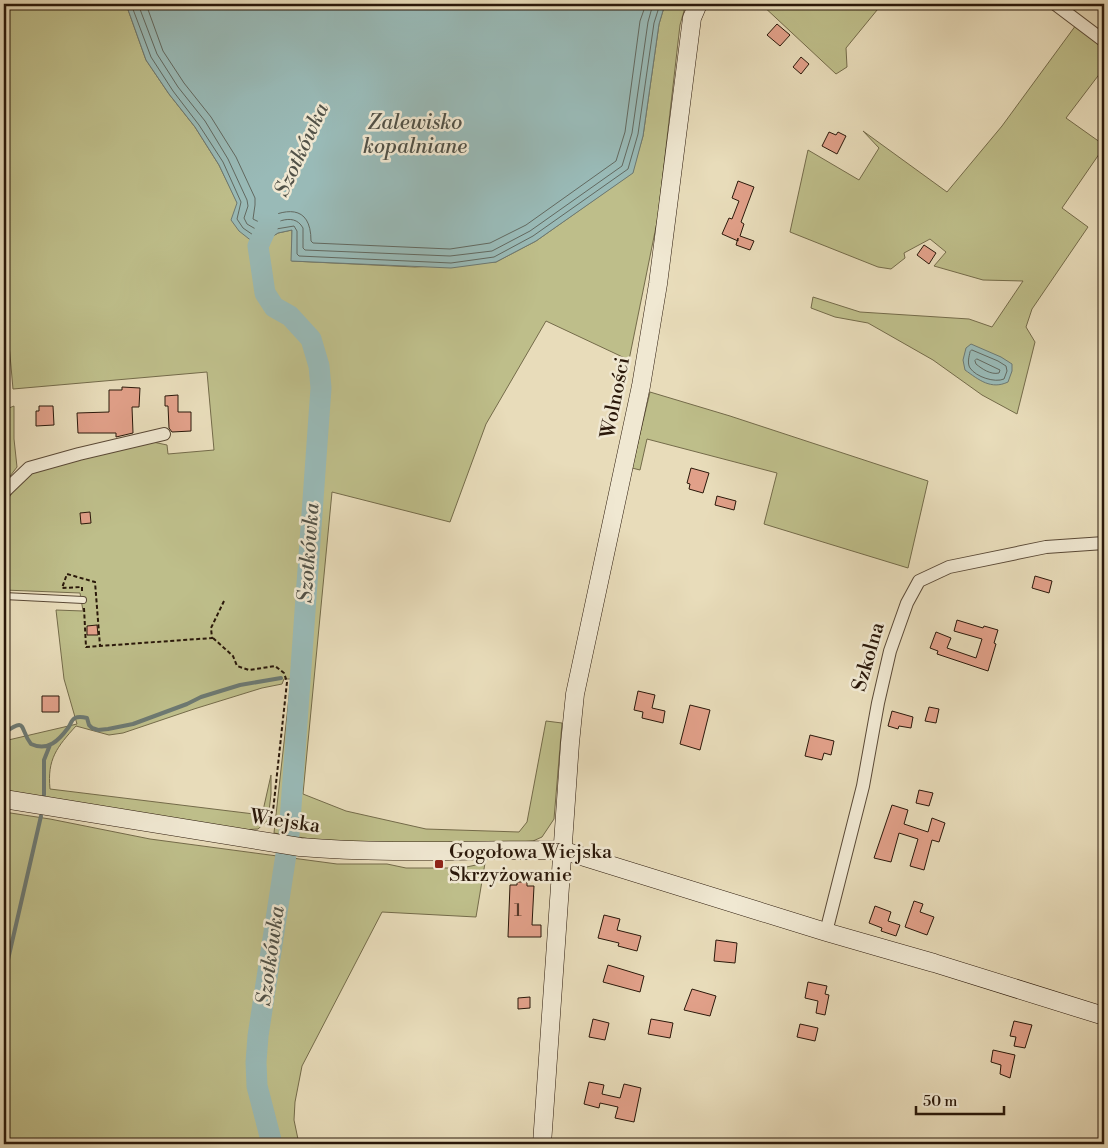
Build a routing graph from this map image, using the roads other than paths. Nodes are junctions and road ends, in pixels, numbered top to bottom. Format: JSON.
{"nodes":[{"id":1,"x":698,"y":4,"type":"edge"},
{"id":2,"x":1055,"y":4,"type":"edge"},
{"id":3,"x":1104,"y":41,"type":"edge"},
{"id":4,"x":164,"y":434,"type":"dead end"},
{"id":5,"x":4,"y":492,"type":"edge"},
{"id":6,"x":1104,"y":543,"type":"edge"},
{"id":7,"x":4,"y":596,"type":"edge"},
{"id":8,"x":83,"y":600,"type":"road end"},
{"id":9,"x":4,"y":799,"type":"edge"},
{"id":10,"x":562,"y":851,"type":"junction"},
{"id":11,"x":826,"y":932,"type":"junction"},
{"id":12,"x":1104,"y":1016,"type":"edge"},
{"id":13,"x":542,"y":1144,"type":"edge"}],
"edges":[{"from":1,"to":10,"type":"main road","name":"Wolności"},
{"from":2,"to":3,"type":"street"},
{"from":4,"to":5,"type":"street"},
{"from":6,"to":11,"type":"street","name":"Szkolna"},
{"from":7,"to":8,"type":"lane"},
{"from":9,"to":10,"type":"main road","name":"Wiejska"},
{"from":10,"to":11,"type":"main road","name":"Wiejska"},
{"from":10,"to":13,"type":"main road","name":"Wolności"},
{"from":11,"to":12,"type":"main road"}]}
